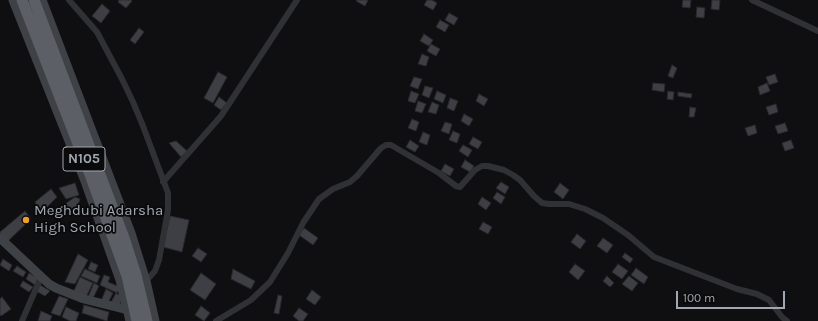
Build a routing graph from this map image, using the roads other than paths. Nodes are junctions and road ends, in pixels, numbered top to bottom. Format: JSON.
{"nodes":[{"id":1,"x":13,"y":0,"type":"edge"},
{"id":2,"x":22,"y":0,"type":"edge"},
{"id":3,"x":34,"y":0,"type":"edge"},
{"id":4,"x":42,"y":0,"type":"edge"},
{"id":5,"x":70,"y":0,"type":"edge"},
{"id":6,"x":297,"y":0,"type":"edge"},
{"id":7,"x":752,"y":0,"type":"edge"},
{"id":8,"x":818,"y":31,"type":"edge"},
{"id":9,"x":163,"y":182,"type":"junction"},
{"id":10,"x":0,"y":238,"type":"edge"},
{"id":11,"x":41,"y":276,"type":"junction"},
{"id":12,"x":146,"y":281,"type":"junction"},
{"id":13,"x":128,"y":310,"type":"junction"},
{"id":14,"x":22,"y":321,"type":"edge"},
{"id":15,"x":130,"y":321,"type":"edge"},
{"id":16,"x":136,"y":321,"type":"edge"},
{"id":17,"x":147,"y":321,"type":"edge"},
{"id":18,"x":155,"y":321,"type":"edge"},
{"id":19,"x":216,"y":321,"type":"edge"},
{"id":20,"x":786,"y":321,"type":"edge"}],
"edges":[{"from":1,"to":13,"type":"main road"},
{"from":2,"to":16,"type":"highway","number":"N105"},
{"from":3,"to":17,"type":"highway","number":"N105"},
{"from":4,"to":12,"type":"main road"},
{"from":5,"to":9,"type":"street"},
{"from":6,"to":9,"type":"street"},
{"from":7,"to":8,"type":"street"},
{"from":9,"to":12,"type":"street"},
{"from":10,"to":11,"type":"main road"},
{"from":11,"to":13,"type":"main road"},
{"from":11,"to":14,"type":"street"},
{"from":12,"to":18,"type":"main road"},
{"from":13,"to":15,"type":"main road"},
{"from":19,"to":20,"type":"street"}]}
